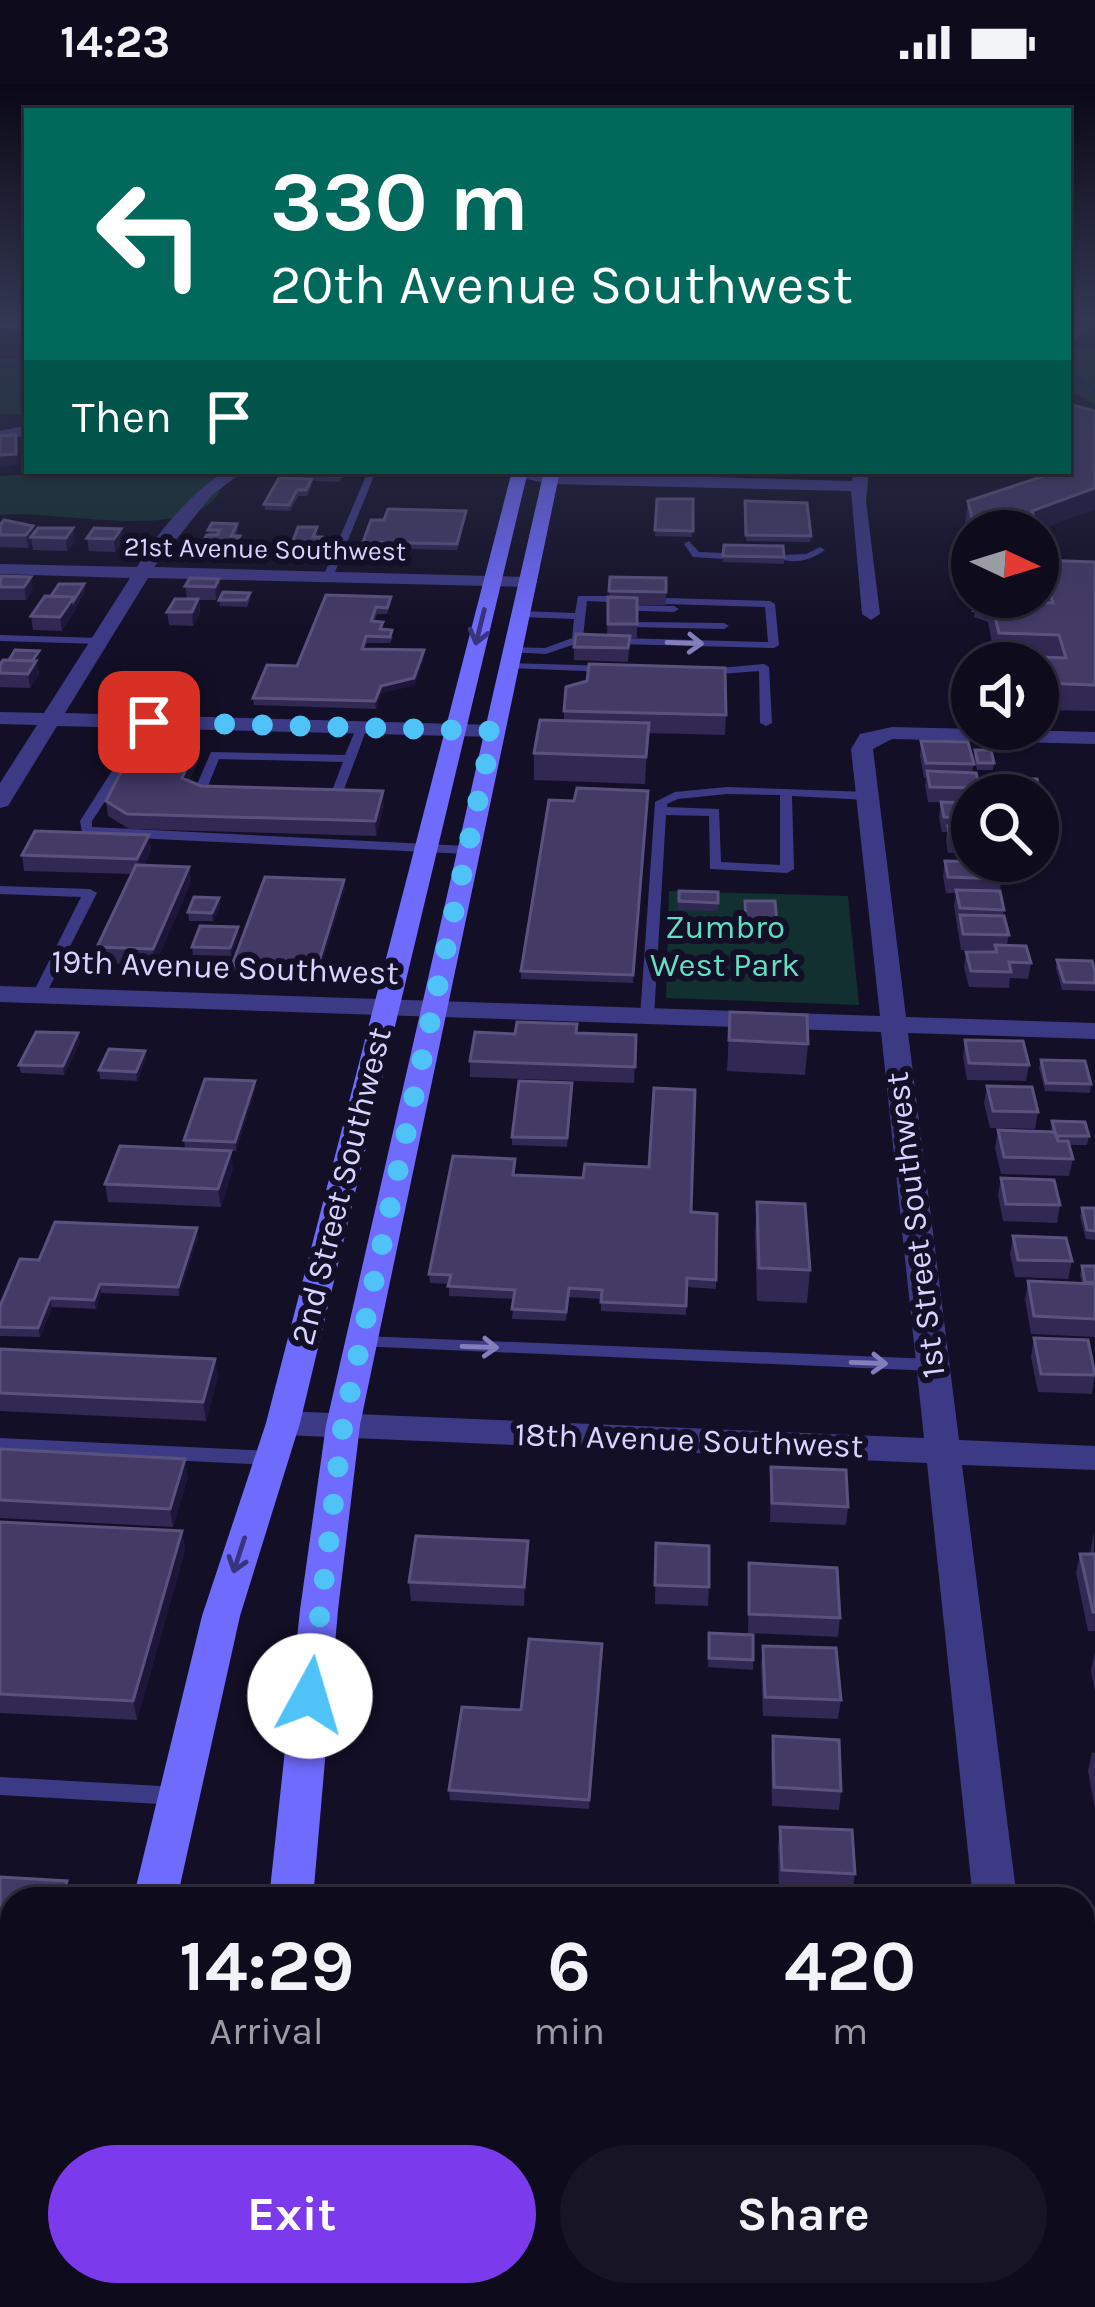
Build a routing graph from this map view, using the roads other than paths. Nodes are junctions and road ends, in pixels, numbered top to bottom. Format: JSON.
{"nodes":[{"id":1,"x":23,"y":431,"type":"dead end"},
{"id":2,"x":0,"y":436,"type":"edge"},
{"id":3,"x":232,"y":474,"type":"edge"},
{"id":4,"x":371,"y":474,"type":"edge"},
{"id":5,"x":536,"y":474,"type":"edge"},
{"id":6,"x":536,"y":474,"type":"edge"},
{"id":7,"x":573,"y":474,"type":"edge"},
{"id":8,"x":657,"y":474,"type":"edge"},
{"id":9,"x":720,"y":478,"type":"edge"},
{"id":10,"x":862,"y":478,"type":"edge"},
{"id":11,"x":689,"y":544,"type":"edge"},
{"id":12,"x":820,"y":550,"type":"dead end"},
{"id":13,"x":723,"y":556,"type":"edge"},
{"id":14,"x":783,"y":558,"type":"edge"},
{"id":15,"x":0,"y":569,"type":"edge"},
{"id":16,"x":142,"y":573,"type":"junction"},
{"id":17,"x":328,"y":578,"type":"junction"},
{"id":18,"x":492,"y":581,"type":"junction"},
{"id":19,"x":529,"y":582,"type":"junction"},
{"id":20,"x":610,"y":599,"type":"edge"},
{"id":21,"x":665,"y":601,"type":"edge"},
{"id":22,"x":723,"y":606,"type":"junction"},
{"id":23,"x":580,"y":611,"type":"junction"},
{"id":24,"x":521,"y":614,"type":"junction"},
{"id":25,"x":872,"y":614,"type":"dead end"},
{"id":26,"x":593,"y":624,"type":"dead end"},
{"id":27,"x":636,"y":625,"type":"edge"},
{"id":28,"x":724,"y":626,"type":"junction"},
{"id":29,"x":0,"y":638,"type":"edge"},
{"id":30,"x":577,"y":640,"type":"junction"},
{"id":31,"x":100,"y":641,"type":"junction"},
{"id":32,"x":725,"y":644,"type":"junction"},
{"id":33,"x":511,"y":658,"type":"junction"},
{"id":34,"x":628,"y":670,"type":"edge"},
{"id":35,"x":692,"y":671,"type":"edge"},
{"id":36,"x":0,"y":718,"type":"edge"},
{"id":37,"x":52,"y":719,"type":"junction"},
{"id":38,"x":149,"y":722,"type":"junction"},
{"id":39,"x":766,"y":723,"type":"dead end"},
{"id":40,"x":361,"y":728,"type":"junction"},
{"id":41,"x":454,"y":730,"type":"junction"},
{"id":42,"x":493,"y":731,"type":"junction"},
{"id":43,"x":1095,"y":738,"type":"edge"},
{"id":44,"x":131,"y":752,"type":"junction"},
{"id":45,"x":152,"y":753,"type":"edge"},
{"id":46,"x":194,"y":754,"type":"edge"},
{"id":47,"x":215,"y":755,"type":"junction"},
{"id":48,"x":350,"y":759,"type":"junction"},
{"id":49,"x":247,"y":790,"type":"edge"},
{"id":50,"x":292,"y":791,"type":"edge"},
{"id":51,"x":717,"y":792,"type":"junction"},
{"id":52,"x":786,"y":794,"type":"junction"},
{"id":53,"x":867,"y":796,"type":"junction"},
{"id":54,"x":0,"y":801,"type":"edge"},
{"id":55,"x":660,"y":811,"type":"junction"},
{"id":56,"x":715,"y":812,"type":"junction"},
{"id":57,"x":426,"y":850,"type":"junction"},
{"id":58,"x":467,"y":850,"type":"junction"},
{"id":59,"x":0,"y":890,"type":"edge"},
{"id":60,"x":0,"y":994,"type":"edge"},
{"id":61,"x":39,"y":995,"type":"junction"},
{"id":62,"x":385,"y":1009,"type":"junction"},
{"id":63,"x":431,"y":1010,"type":"junction"},
{"id":64,"x":647,"y":1017,"type":"junction"},
{"id":65,"x":891,"y":1024,"type":"junction"},
{"id":66,"x":1095,"y":1031,"type":"edge"},
{"id":67,"x":363,"y":1342,"type":"junction"},
{"id":68,"x":932,"y":1365,"type":"junction"},
{"id":69,"x":343,"y":1425,"type":"junction"},
{"id":70,"x":277,"y":1440,"type":"junction"},
{"id":71,"x":0,"y":1445,"type":"edge"},
{"id":72,"x":943,"y":1451,"type":"junction"},
{"id":73,"x":1095,"y":1458,"type":"edge"},
{"id":74,"x":0,"y":1786,"type":"edge"},
{"id":75,"x":179,"y":1796,"type":"junction"},
{"id":76,"x":158,"y":1887,"type":"edge"},
{"id":77,"x":292,"y":1887,"type":"edge"},
{"id":78,"x":994,"y":1887,"type":"edge"}],
"edges":[{"from":1,"to":2,"type":"street"},
{"from":3,"to":16,"type":"street"},
{"from":4,"to":17,"type":"lane"},
{"from":5,"to":18,"type":"main road","name":"2nd Street Southwest"},
{"from":6,"to":19,"type":"main road","name":"2nd Street Southwest"},
{"from":7,"to":9,"type":"street"},
{"from":8,"to":9,"type":"street"},
{"from":9,"to":10,"type":"street"},
{"from":10,"to":25,"type":"street"},
{"from":11,"to":13,"type":"lane"},
{"from":12,"to":14,"type":"lane"},
{"from":15,"to":16,"type":"street","name":"21st Avenue Southwest"},
{"from":16,"to":17,"type":"street","name":"21st Avenue Southwest"},
{"from":16,"to":31,"type":"street"},
{"from":17,"to":18,"type":"street","name":"21st Avenue Southwest"},
{"from":18,"to":19,"type":"street","name":"21st Avenue Southwest"},
{"from":18,"to":41,"type":"main road","name":"2nd Street Southwest","one_way":true},
{"from":19,"to":24,"type":"main road","name":"2nd Street Southwest"},
{"from":20,"to":23,"type":"lane"},
{"from":21,"to":22,"type":"lane"},
{"from":22,"to":23,"type":"lane"},
{"from":22,"to":28,"type":"lane"},
{"from":22,"to":32,"type":"lane"},
{"from":23,"to":24,"type":"lane"},
{"from":23,"to":26,"type":"lane"},
{"from":23,"to":30,"type":"lane"},
{"from":24,"to":33,"type":"main road","name":"2nd Street Southwest"},
{"from":27,"to":28,"type":"lane"},
{"from":28,"to":32,"type":"lane"},
{"from":29,"to":31,"type":"lane"},
{"from":30,"to":32,"type":"lane","one_way":true},
{"from":30,"to":33,"type":"lane"},
{"from":31,"to":37,"type":"street"},
{"from":33,"to":34,"type":"lane"},
{"from":33,"to":42,"type":"main road","name":"2nd Street Southwest"},
{"from":35,"to":39,"type":"lane"},
{"from":36,"to":37,"type":"street"},
{"from":37,"to":38,"type":"street"},
{"from":37,"to":54,"type":"street"},
{"from":38,"to":40,"type":"street"},
{"from":38,"to":44,"type":"lane"},
{"from":40,"to":41,"type":"street"},
{"from":40,"to":48,"type":"lane"},
{"from":41,"to":42,"type":"street"},
{"from":41,"to":57,"type":"main road","name":"2nd Street Southwest"},
{"from":42,"to":58,"type":"main road","name":"2nd Street Southwest"},
{"from":43,"to":53,"type":"street","name":"1st Street Southwest"},
{"from":44,"to":45,"type":"lane"},
{"from":44,"to":57,"type":"lane"},
{"from":46,"to":47,"type":"lane"},
{"from":47,"to":48,"type":"lane"},
{"from":47,"to":49,"type":"lane"},
{"from":48,"to":50,"type":"lane"},
{"from":51,"to":52,"type":"lane"},
{"from":51,"to":55,"type":"lane"},
{"from":51,"to":56,"type":"lane"},
{"from":52,"to":53,"type":"lane"},
{"from":52,"to":56,"type":"lane"},
{"from":53,"to":65,"type":"street","name":"1st Street Southwest"},
{"from":55,"to":56,"type":"lane"},
{"from":55,"to":64,"type":"lane"},
{"from":57,"to":58,"type":"lane"},
{"from":57,"to":62,"type":"main road","name":"2nd Street Southwest"},
{"from":58,"to":63,"type":"main road","name":"2nd Street Southwest"},
{"from":59,"to":61,"type":"lane"},
{"from":60,"to":61,"type":"street","name":"19th Avenue Southwest"},
{"from":61,"to":62,"type":"street","name":"19th Avenue Southwest"},
{"from":62,"to":63,"type":"street","name":"19th Avenue Southwest"},
{"from":62,"to":70,"type":"main road","name":"2nd Street Southwest"},
{"from":63,"to":64,"type":"street","name":"19th Avenue Southwest"},
{"from":63,"to":67,"type":"main road","name":"2nd Street Southwest"},
{"from":64,"to":65,"type":"street","name":"19th Avenue Southwest"},
{"from":65,"to":66,"type":"street","name":"19th Avenue Southwest"},
{"from":65,"to":68,"type":"street","name":"1st Street Southwest"},
{"from":67,"to":68,"type":"lane","one_way":true},
{"from":67,"to":69,"type":"main road","name":"2nd Street Southwest"},
{"from":68,"to":72,"type":"street","name":"1st Street Southwest"},
{"from":69,"to":70,"type":"street","name":"18th Avenue Southwest"},
{"from":69,"to":72,"type":"street","name":"18th Avenue Southwest"},
{"from":69,"to":77,"type":"main road","name":"2nd Street Southwest"},
{"from":70,"to":71,"type":"lane"},
{"from":70,"to":75,"type":"main road","name":"2nd Street Southwest","one_way":true},
{"from":72,"to":73,"type":"street","name":"18th Avenue Southwest"},
{"from":72,"to":78,"type":"street","name":"1st Street Southwest"},
{"from":74,"to":75,"type":"lane"},
{"from":75,"to":76,"type":"main road","name":"2nd Street Southwest"}]}
